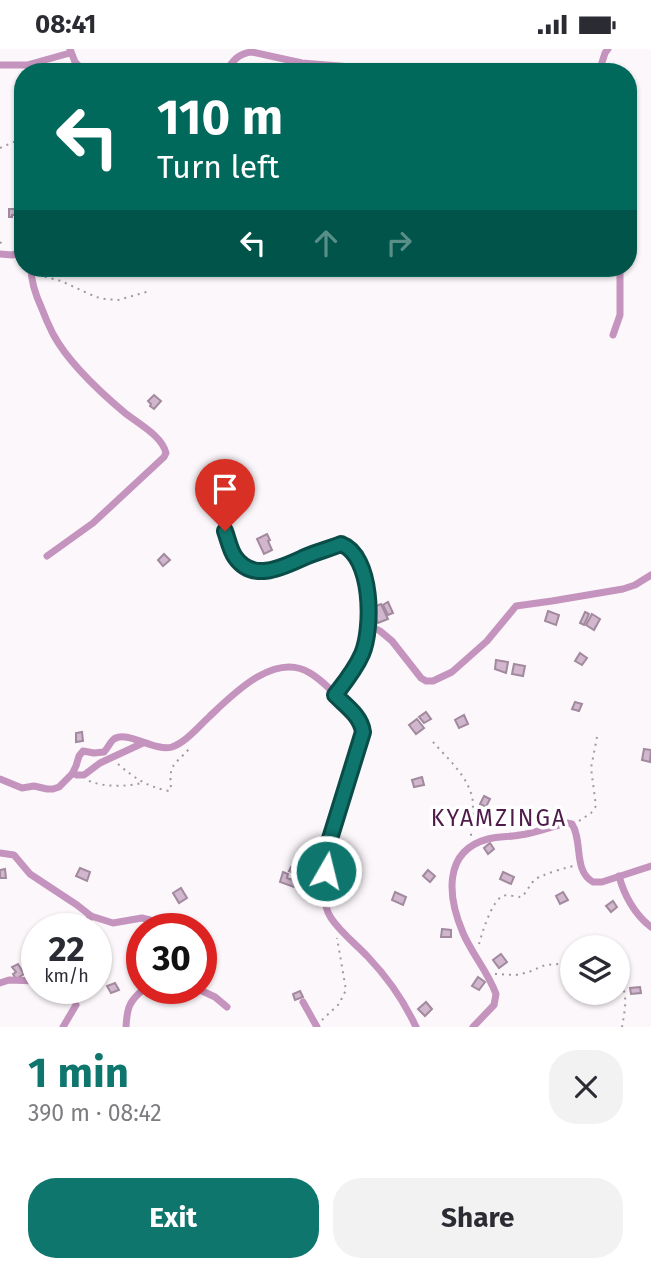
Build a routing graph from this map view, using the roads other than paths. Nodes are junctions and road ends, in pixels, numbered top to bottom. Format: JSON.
{"nodes":[{"id":1,"x":70,"y":51,"type":"edge"},
{"id":2,"x":33,"y":63,"type":"edge"},
{"id":3,"x":231,"y":63,"type":"edge"},
{"id":4,"x":302,"y":63,"type":"edge"},
{"id":5,"x":33,"y":277,"type":"edge"},
{"id":6,"x":620,"y":277,"type":"edge"},
{"id":7,"x":613,"y":335,"type":"dead end"},
{"id":8,"x":225,"y":531,"type":"dead end"},
{"id":9,"x":47,"y":557,"type":"dead end"},
{"id":10,"x":651,"y":575,"type":"edge"},
{"id":11,"x":367,"y":624,"type":"junction"},
{"id":12,"x":335,"y":695,"type":"junction"},
{"id":13,"x":143,"y":743,"type":"junction"},
{"id":14,"x":77,"y":774,"type":"junction"},
{"id":15,"x":0,"y":779,"type":"edge"},
{"id":16,"x":0,"y":853,"type":"edge"},
{"id":17,"x":651,"y":866,"type":"edge"},
{"id":18,"x":619,"y":876,"type":"junction"},
{"id":19,"x":87,"y":913,"type":"edge"},
{"id":20,"x":651,"y":927,"type":"edge"},
{"id":21,"x":21,"y":980,"type":"edge"},
{"id":22,"x":0,"y":983,"type":"edge"},
{"id":23,"x":217,"y":998,"type":"edge"},
{"id":24,"x":303,"y":1002,"type":"dead end"},
{"id":25,"x":130,"y":1004,"type":"edge"},
{"id":26,"x":76,"y":1005,"type":"dead end"},
{"id":27,"x":227,"y":1007,"type":"dead end"},
{"id":28,"x":63,"y":1027,"type":"edge"},
{"id":29,"x":126,"y":1027,"type":"edge"},
{"id":30,"x":317,"y":1027,"type":"edge"},
{"id":31,"x":416,"y":1027,"type":"edge"},
{"id":32,"x":472,"y":1027,"type":"edge"}],
"edges":[{"from":1,"to":2,"type":"street"},
{"from":3,"to":4,"type":"street"},
{"from":5,"to":9,"type":"street"},
{"from":6,"to":7,"type":"street"},
{"from":8,"to":11,"type":"street"},
{"from":10,"to":11,"type":"street"},
{"from":11,"to":12,"type":"street"},
{"from":12,"to":13,"type":"street"},
{"from":12,"to":31,"type":"street"},
{"from":13,"to":14,"type":"street"},
{"from":13,"to":14,"type":"street"},
{"from":14,"to":15,"type":"street"},
{"from":16,"to":19,"type":"street"},
{"from":17,"to":18,"type":"street"},
{"from":18,"to":20,"type":"street"},
{"from":18,"to":32,"type":"street"},
{"from":21,"to":22,"type":"street"},
{"from":23,"to":27,"type":"street"},
{"from":24,"to":30,"type":"street"},
{"from":25,"to":29,"type":"street"},
{"from":26,"to":28,"type":"street"}]}
